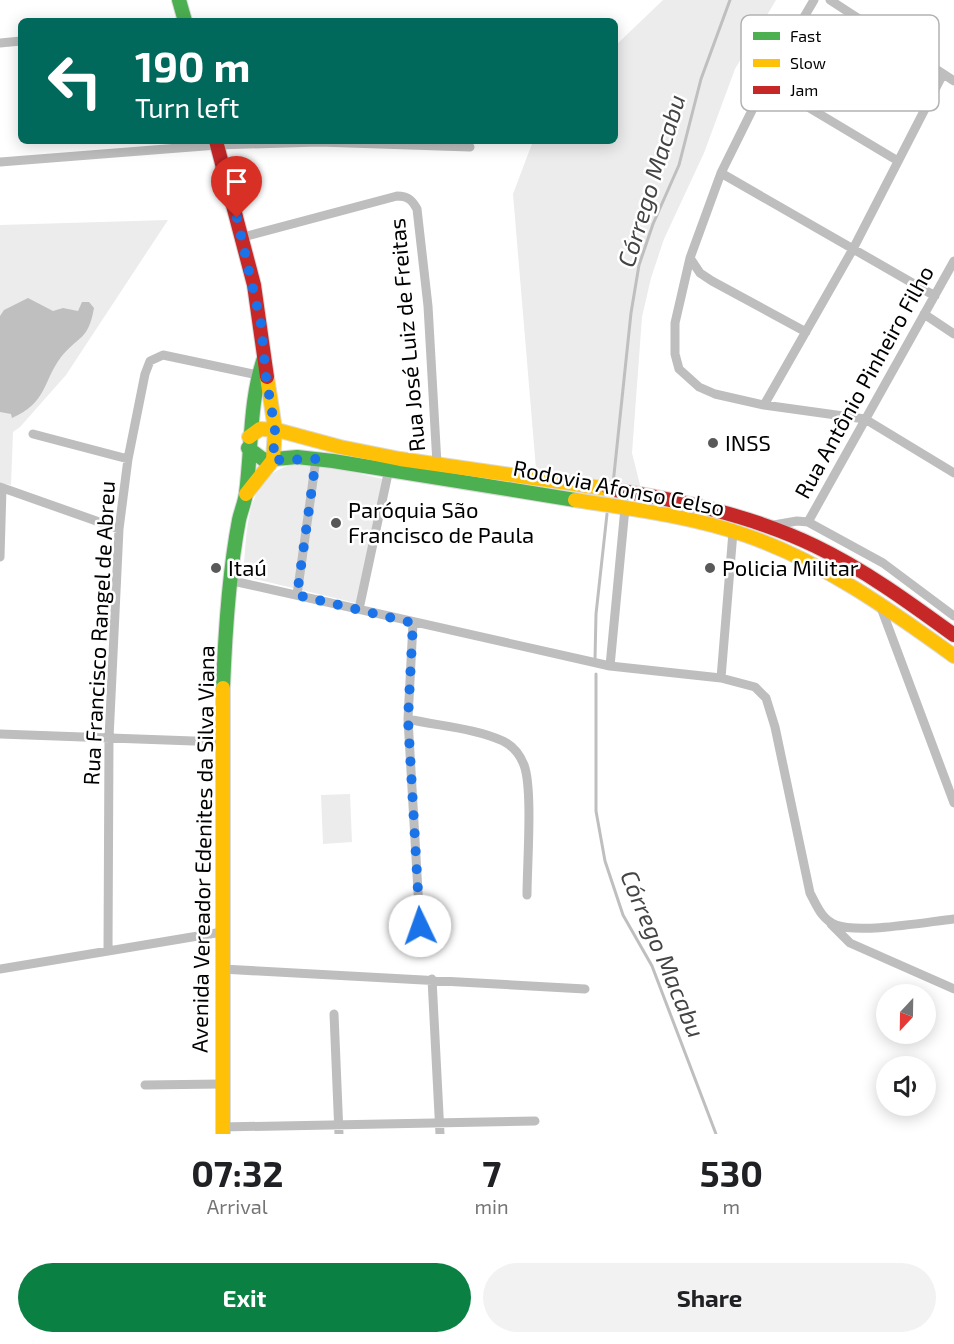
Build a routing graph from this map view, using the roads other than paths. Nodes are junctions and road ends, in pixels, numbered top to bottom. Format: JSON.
{"nodes":[{"id":1,"x":179,"y":0,"type":"edge"},
{"id":2,"x":814,"y":0,"type":"edge"},
{"id":3,"x":830,"y":0,"type":"edge"},
{"id":4,"x":805,"y":15,"type":"edge"},
{"id":5,"x":853,"y":15,"type":"edge"},
{"id":6,"x":184,"y":18,"type":"edge"},
{"id":7,"x":18,"y":41,"type":"edge"},
{"id":8,"x":0,"y":43,"type":"edge"},
{"id":9,"x":939,"y":71,"type":"edge"},
{"id":10,"x":943,"y":74,"type":"junction"},
{"id":11,"x":954,"y":81,"type":"edge"},
{"id":12,"x":939,"y":82,"type":"edge"},
{"id":13,"x":752,"y":111,"type":"edge"},
{"id":14,"x":814,"y":111,"type":"edge"},
{"id":15,"x":924,"y":111,"type":"edge"},
{"id":16,"x":206,"y":144,"type":"edge"},
{"id":17,"x":217,"y":144,"type":"edge"},
{"id":18,"x":379,"y":144,"type":"edge"},
{"id":19,"x":470,"y":147,"type":"dead end"},
{"id":20,"x":898,"y":161,"type":"junction"},
{"id":21,"x":0,"y":162,"type":"edge"},
{"id":22,"x":721,"y":173,"type":"junction"},
{"id":23,"x":243,"y":237,"type":"junction"},
{"id":24,"x":853,"y":249,"type":"junction"},
{"id":25,"x":690,"y":258,"type":"junction"},
{"id":26,"x":954,"y":261,"type":"edge"},
{"id":27,"x":935,"y":296,"type":"junction"},
{"id":28,"x":924,"y":314,"type":"junction"},
{"id":29,"x":806,"y":332,"type":"junction"},
{"id":30,"x":954,"y":334,"type":"edge"},
{"id":31,"x":264,"y":358,"type":"junction"},
{"id":32,"x":258,"y":375,"type":"junction"},
{"id":33,"x":764,"y":405,"type":"junction"},
{"id":34,"x":865,"y":418,"type":"junction"},
{"id":35,"x":275,"y":429,"type":"junction"},
{"id":36,"x":33,"y":434,"type":"dead end"},
{"id":37,"x":248,"y":443,"type":"junction"},
{"id":38,"x":128,"y":459,"type":"junction"},
{"id":39,"x":316,"y":459,"type":"junction"},
{"id":40,"x":273,"y":460,"type":"junction"},
{"id":41,"x":437,"y":464,"type":"junction"},
{"id":42,"x":389,"y":469,"type":"junction"},
{"id":43,"x":954,"y":473,"type":"edge"},
{"id":44,"x":1,"y":487,"type":"edge"},
{"id":45,"x":246,"y":494,"type":"junction"},
{"id":46,"x":625,"y":508,"type":"junction"},
{"id":47,"x":808,"y":522,"type":"junction"},
{"id":48,"x":768,"y":526,"type":"junction"},
{"id":49,"x":119,"y":529,"type":"junction"},
{"id":50,"x":733,"y":532,"type":"junction"},
{"id":51,"x":0,"y":557,"type":"edge"},
{"id":52,"x":233,"y":581,"type":"junction"},
{"id":53,"x":922,"y":593,"type":"junction"},
{"id":54,"x":297,"y":595,"type":"junction"},
{"id":55,"x":879,"y":603,"type":"junction"},
{"id":56,"x":915,"y":607,"type":"junction"},
{"id":57,"x":359,"y":609,"type":"junction"},
{"id":58,"x":954,"y":616,"type":"edge"},
{"id":59,"x":413,"y":623,"type":"junction"},
{"id":60,"x":954,"y":635,"type":"edge"},
{"id":61,"x":954,"y":656,"type":"edge"},
{"id":62,"x":610,"y":666,"type":"junction"},
{"id":63,"x":721,"y":678,"type":"junction"},
{"id":64,"x":408,"y":719,"type":"junction"},
{"id":65,"x":0,"y":734,"type":"edge"},
{"id":66,"x":109,"y":738,"type":"junction"},
{"id":67,"x":221,"y":742,"type":"junction"},
{"id":68,"x":954,"y":803,"type":"edge"},
{"id":69,"x":527,"y":895,"type":"dead end"},
{"id":70,"x":823,"y":916,"type":"junction"},
{"id":71,"x":954,"y":919,"type":"edge"},
{"id":72,"x":420,"y":926,"type":"dead end"},
{"id":73,"x":222,"y":932,"type":"junction"},
{"id":74,"x":108,"y":950,"type":"junction"},
{"id":75,"x":0,"y":969,"type":"edge"},
{"id":76,"x":222,"y":969,"type":"junction"},
{"id":77,"x":432,"y":979,"type":"junction"},
{"id":78,"x":585,"y":989,"type":"dead end"},
{"id":79,"x":954,"y":989,"type":"edge"},
{"id":80,"x":334,"y":1014,"type":"dead end"},
{"id":81,"x":221,"y":1084,"type":"junction"},
{"id":82,"x":145,"y":1085,"type":"dead end"},
{"id":83,"x":440,"y":1121,"type":"junction"},
{"id":84,"x":535,"y":1121,"type":"dead end"},
{"id":85,"x":338,"y":1129,"type":"edge"},
{"id":86,"x":223,"y":1131,"type":"edge"},
{"id":87,"x":440,"y":1134,"type":"edge"}],
"edges":[{"from":1,"to":6,"type":"main road"},
{"from":2,"to":4,"type":"street"},
{"from":3,"to":5,"type":"street"},
{"from":7,"to":8,"type":"street"},
{"from":9,"to":10,"type":"street"},
{"from":10,"to":11,"type":"street"},
{"from":10,"to":12,"type":"street"},
{"from":13,"to":22,"type":"street"},
{"from":14,"to":20,"type":"street"},
{"from":15,"to":20,"type":"street"},
{"from":16,"to":21,"type":"street"},
{"from":17,"to":23,"type":"main road","name":"Avenida Vereador Edenites da Silva Viana"},
{"from":18,"to":19,"type":"street"},
{"from":20,"to":24,"type":"street"},
{"from":22,"to":24,"type":"street"},
{"from":22,"to":25,"type":"street"},
{"from":23,"to":31,"type":"main road","name":"Avenida Vereador Edenites da Silva Viana"},
{"from":23,"to":41,"type":"street","name":"Rua José Luiz de Freitas"},
{"from":24,"to":27,"type":"street"},
{"from":24,"to":29,"type":"street"},
{"from":25,"to":29,"type":"street"},
{"from":25,"to":33,"type":"street"},
{"from":26,"to":27,"type":"street","name":"Rua Antônio Pinheiro Filho"},
{"from":27,"to":28,"type":"street","name":"Rua Antônio Pinheiro Filho"},
{"from":28,"to":30,"type":"street"},
{"from":28,"to":34,"type":"street","name":"Rua Antônio Pinheiro Filho"},
{"from":29,"to":33,"type":"street"},
{"from":31,"to":32,"type":"main road","name":"Avenida Vereador Edenites da Silva Viana"},
{"from":31,"to":35,"type":"main road","name":"Avenida Vereador Edenites da Silva Viana"},
{"from":32,"to":37,"type":"main road","name":"Avenida Vereador Edenites da Silva Viana"},
{"from":32,"to":38,"type":"street","name":"Rua Francisco Rangel de Abreu"},
{"from":33,"to":34,"type":"street"},
{"from":34,"to":43,"type":"street"},
{"from":34,"to":47,"type":"street","name":"Rua Antônio Pinheiro Filho"},
{"from":35,"to":37,"type":"main road"},
{"from":35,"to":40,"type":"main road","name":"Avenida Vereador Edenites da Silva Viana"},
{"from":35,"to":41,"type":"main road","name":"Rodovia Afonso Celso"},
{"from":36,"to":38,"type":"street"},
{"from":37,"to":40,"type":"main road","name":"Rodovia Afonso Celso"},
{"from":37,"to":45,"type":"main road","name":"Avenida Vereador Edenites da Silva Viana"},
{"from":38,"to":49,"type":"street","name":"Rua Francisco Rangel de Abreu"},
{"from":39,"to":40,"type":"main road","name":"Rodovia Afonso Celso"},
{"from":39,"to":42,"type":"main road","name":"Rodovia Afonso Celso"},
{"from":39,"to":54,"type":"street"},
{"from":40,"to":45,"type":"main road","name":"Avenida Vereador Edenites da Silva Viana"},
{"from":41,"to":48,"type":"main road","name":"Rodovia Afonso Celso"},
{"from":42,"to":46,"type":"main road","name":"Rodovia Afonso Celso"},
{"from":42,"to":57,"type":"street"},
{"from":44,"to":49,"type":"street"},
{"from":44,"to":51,"type":"street"},
{"from":45,"to":52,"type":"main road","name":"Avenida Vereador Edenites da Silva Viana"},
{"from":46,"to":50,"type":"main road","name":"Rodovia Afonso Celso"},
{"from":46,"to":62,"type":"street"},
{"from":47,"to":48,"type":"street"},
{"from":47,"to":53,"type":"street"},
{"from":48,"to":56,"type":"main road","name":"Rodovia Afonso Celso"},
{"from":49,"to":66,"type":"street","name":"Rua Francisco Rangel de Abreu"},
{"from":50,"to":55,"type":"main road","name":"Rodovia Afonso Celso"},
{"from":50,"to":63,"type":"street"},
{"from":52,"to":54,"type":"street"},
{"from":52,"to":67,"type":"main road","name":"Avenida Vereador Edenites da Silva Viana"},
{"from":53,"to":56,"type":"street"},
{"from":53,"to":58,"type":"street"},
{"from":54,"to":57,"type":"street"},
{"from":55,"to":61,"type":"main road","name":"Rodovia Afonso Celso"},
{"from":55,"to":68,"type":"street"},
{"from":56,"to":60,"type":"main road","name":"Rodovia Afonso Celso"},
{"from":57,"to":59,"type":"street"},
{"from":59,"to":62,"type":"street"},
{"from":59,"to":64,"type":"street"},
{"from":62,"to":63,"type":"street"},
{"from":63,"to":70,"type":"street"},
{"from":64,"to":69,"type":"street"},
{"from":64,"to":72,"type":"street"},
{"from":65,"to":66,"type":"street"},
{"from":66,"to":67,"type":"street"},
{"from":66,"to":74,"type":"street","name":"Rua Francisco Rangel de Abreu"},
{"from":67,"to":73,"type":"main road","name":"Avenida Vereador Edenites da Silva Viana"},
{"from":70,"to":71,"type":"street"},
{"from":70,"to":79,"type":"street"},
{"from":73,"to":74,"type":"street"},
{"from":73,"to":76,"type":"main road","name":"Avenida Vereador Edenites da Silva Viana"},
{"from":74,"to":75,"type":"street"},
{"from":76,"to":77,"type":"street"},
{"from":76,"to":81,"type":"main road","name":"Avenida Vereador Edenites da Silva Viana"},
{"from":77,"to":78,"type":"street"},
{"from":77,"to":83,"type":"street"},
{"from":80,"to":85,"type":"street"},
{"from":81,"to":82,"type":"street"},
{"from":81,"to":86,"type":"main road","name":"Avenida Vereador Edenites da Silva Viana"},
{"from":83,"to":84,"type":"street"},
{"from":83,"to":85,"type":"street"},
{"from":83,"to":87,"type":"street"},
{"from":85,"to":86,"type":"street"}]}
